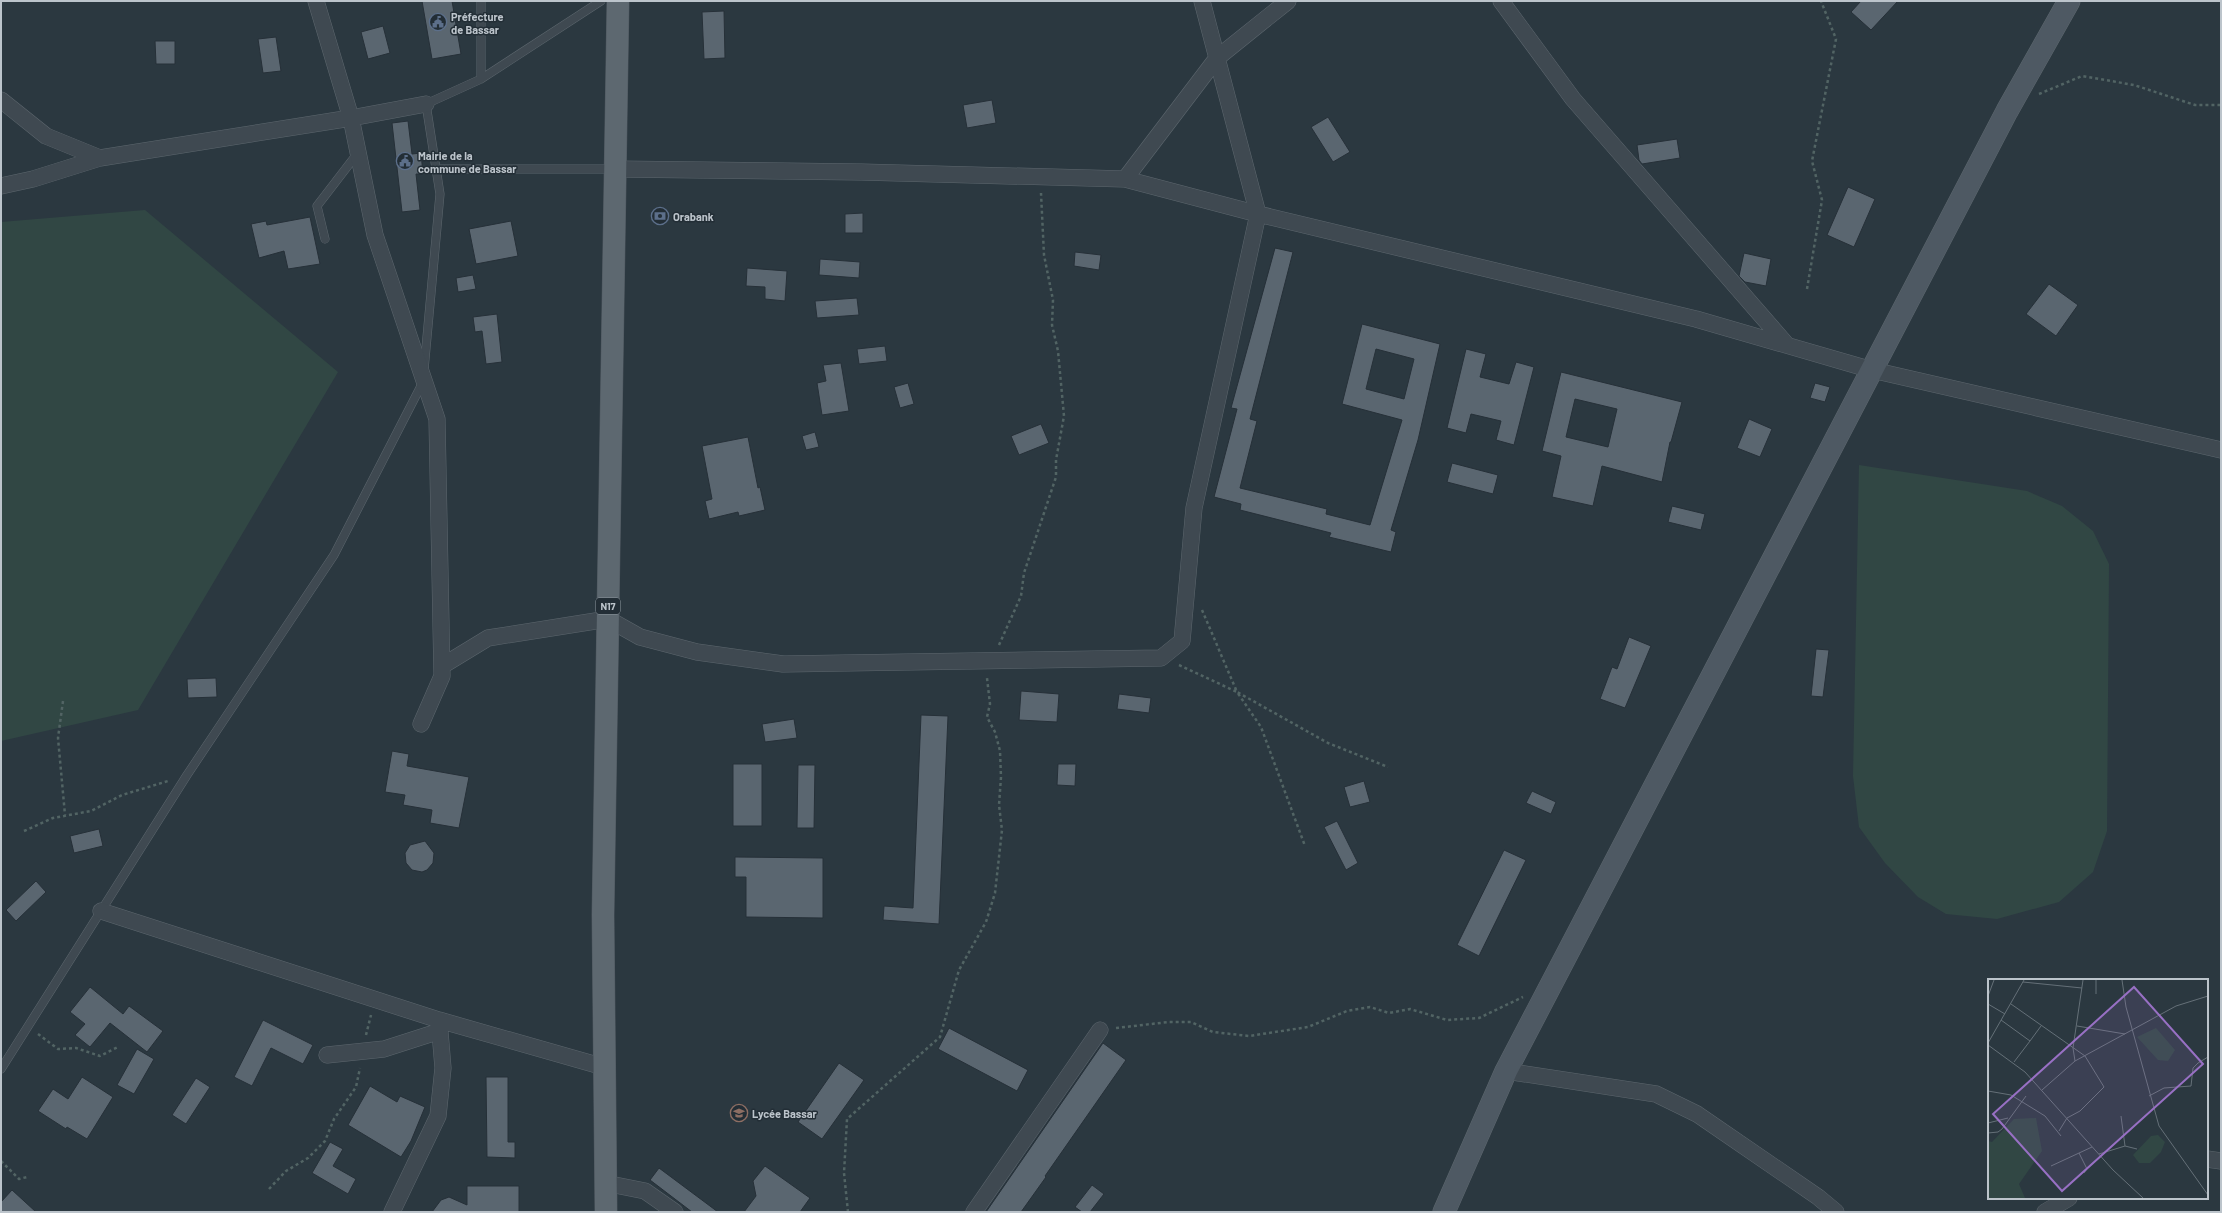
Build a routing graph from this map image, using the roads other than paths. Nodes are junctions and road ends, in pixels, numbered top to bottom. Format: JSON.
{"nodes":[{"id":1,"x":316,"y":1,"type":"edge"},
{"id":2,"x":481,"y":1,"type":"edge"},
{"id":3,"x":604,"y":1,"type":"edge"},
{"id":4,"x":1202,"y":1,"type":"edge"},
{"id":5,"x":1288,"y":1,"type":"edge"},
{"id":6,"x":1501,"y":1,"type":"edge"},
{"id":7,"x":2069,"y":1,"type":"edge"},
{"id":8,"x":1216,"y":58,"type":"junction"},
{"id":9,"x":481,"y":79,"type":"junction"},
{"id":10,"x":1,"y":100,"type":"edge"},
{"id":11,"x":426,"y":104,"type":"junction"},
{"id":12,"x":351,"y":118,"type":"junction"},
{"id":13,"x":358,"y":153,"type":"junction"},
{"id":14,"x":100,"y":158,"type":"junction"},
{"id":15,"x":436,"y":169,"type":"junction"},
{"id":16,"x":615,"y":169,"type":"junction"},
{"id":17,"x":1125,"y":179,"type":"junction"},
{"id":18,"x":1,"y":186,"type":"edge"},
{"id":19,"x":1258,"y":214,"type":"junction"},
{"id":20,"x":325,"y":239,"type":"dead end"},
{"id":21,"x":1787,"y":345,"type":"junction"},
{"id":22,"x":1872,"y":370,"type":"junction"},
{"id":23,"x":424,"y":381,"type":"junction"},
{"id":24,"x":2221,"y":450,"type":"edge"},
{"id":25,"x":608,"y":619,"type":"junction"},
{"id":26,"x":442,"y":666,"type":"junction"},
{"id":27,"x":421,"y":724,"type":"dead end"},
{"id":28,"x":101,"y":911,"type":"junction"},
{"id":29,"x":440,"y":1025,"type":"junction"},
{"id":30,"x":1100,"y":1030,"type":"road end"},
{"id":31,"x":327,"y":1055,"type":"dead end"},
{"id":32,"x":604,"y":1067,"type":"junction"},
{"id":33,"x":1,"y":1069,"type":"edge"},
{"id":34,"x":1506,"y":1071,"type":"junction"},
{"id":35,"x":2208,"y":1160,"type":"edge"},
{"id":36,"x":2221,"y":1161,"type":"edge"},
{"id":37,"x":605,"y":1183,"type":"junction"},
{"id":38,"x":2067,"y":1199,"type":"edge"},
{"id":39,"x":392,"y":1212,"type":"edge"},
{"id":40,"x":606,"y":1212,"type":"edge"},
{"id":41,"x":675,"y":1212,"type":"edge"},
{"id":42,"x":974,"y":1212,"type":"edge"},
{"id":43,"x":1444,"y":1212,"type":"edge"},
{"id":44,"x":1836,"y":1212,"type":"edge"},
{"id":45,"x":2045,"y":1212,"type":"edge"}],
"edges":[{"from":1,"to":12,"type":"street"},
{"from":2,"to":9,"type":"lane"},
{"from":3,"to":9,"type":"lane"},
{"from":3,"to":16,"type":"main road","number":"N17"},
{"from":4,"to":8,"type":"street"},
{"from":5,"to":8,"type":"street"},
{"from":6,"to":21,"type":"street"},
{"from":7,"to":22,"type":"street"},
{"from":8,"to":17,"type":"street"},
{"from":8,"to":19,"type":"street"},
{"from":9,"to":11,"type":"lane"},
{"from":10,"to":14,"type":"street"},
{"from":11,"to":12,"type":"street"},
{"from":11,"to":15,"type":"lane"},
{"from":12,"to":13,"type":"street"},
{"from":12,"to":14,"type":"street"},
{"from":13,"to":20,"type":"lane"},
{"from":13,"to":23,"type":"street"},
{"from":14,"to":18,"type":"street"},
{"from":15,"to":16,"type":"lane"},
{"from":15,"to":23,"type":"lane"},
{"from":16,"to":17,"type":"street"},
{"from":16,"to":25,"type":"main road","number":"N17"},
{"from":17,"to":19,"type":"street"},
{"from":19,"to":21,"type":"street"},
{"from":19,"to":25,"type":"street"},
{"from":21,"to":22,"type":"street"},
{"from":22,"to":24,"type":"street"},
{"from":22,"to":34,"type":"street"},
{"from":23,"to":26,"type":"street"},
{"from":23,"to":28,"type":"lane"},
{"from":25,"to":26,"type":"street"},
{"from":25,"to":32,"type":"main road","number":"N17"},
{"from":26,"to":27,"type":"street"},
{"from":28,"to":29,"type":"street"},
{"from":28,"to":33,"type":"lane"},
{"from":29,"to":31,"type":"street"},
{"from":29,"to":32,"type":"street"},
{"from":29,"to":39,"type":"street"},
{"from":30,"to":42,"type":"street"},
{"from":32,"to":37,"type":"main road","number":"N17"},
{"from":34,"to":43,"type":"street"},
{"from":34,"to":44,"type":"street"},
{"from":35,"to":36,"type":"street"},
{"from":37,"to":40,"type":"main road","number":"N17"},
{"from":37,"to":41,"type":"street"},
{"from":38,"to":45,"type":"street"}]}
